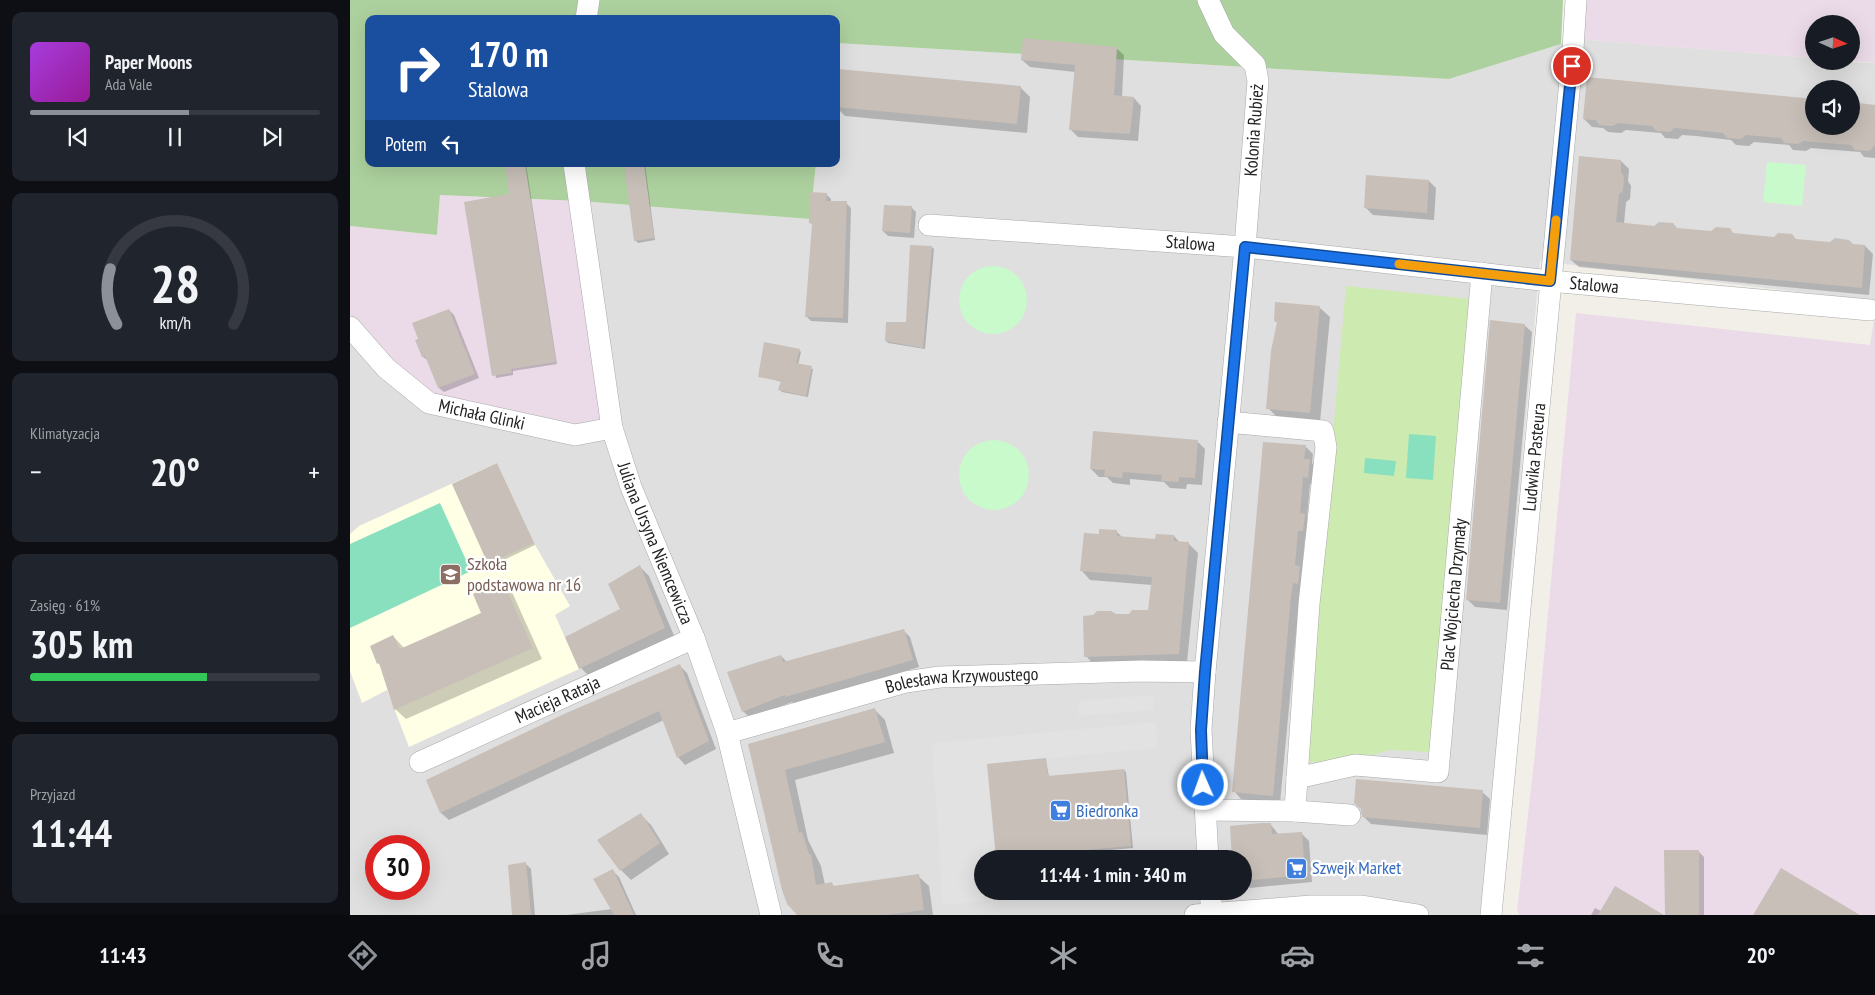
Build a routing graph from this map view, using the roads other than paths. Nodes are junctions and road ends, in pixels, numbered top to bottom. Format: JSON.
{"nodes":[{"id":1,"x":589,"y":0,"type":"edge"},
{"id":2,"x":1208,"y":0,"type":"edge"},
{"id":3,"x":1576,"y":0,"type":"edge"},
{"id":4,"x":587,"y":15,"type":"edge"},
{"id":5,"x":574,"y":167,"type":"edge"},
{"id":6,"x":929,"y":224,"type":"dead end"},
{"id":7,"x":1245,"y":247,"type":"junction"},
{"id":8,"x":1482,"y":273,"type":"junction"},
{"id":9,"x":1550,"y":281,"type":"junction"},
{"id":10,"x":1870,"y":310,"type":"dead end"},
{"id":11,"x":350,"y":327,"type":"edge"},
{"id":12,"x":1228,"y":422,"type":"junction"},
{"id":13,"x":612,"y":428,"type":"junction"},
{"id":14,"x":694,"y":638,"type":"junction"},
{"id":15,"x":1205,"y":672,"type":"junction"},
{"id":16,"x":727,"y":733,"type":"junction"},
{"id":17,"x":420,"y":762,"type":"dead end"},
{"id":18,"x":1297,"y":778,"type":"junction"},
{"id":19,"x":1205,"y":810,"type":"junction"},
{"id":20,"x":1294,"y":811,"type":"junction"},
{"id":21,"x":1350,"y":815,"type":"dead end"},
{"id":22,"x":1207,"y":850,"type":"edge"},
{"id":23,"x":1208,"y":900,"type":"edge"},
{"id":24,"x":1204,"y":914,"type":"edge"},
{"id":25,"x":771,"y":915,"type":"edge"},
{"id":26,"x":1418,"y":915,"type":"edge"},
{"id":27,"x":1491,"y":915,"type":"edge"}],
"edges":[{"from":1,"to":4,"type":"street"},
{"from":2,"to":7,"type":"street","name":"Kolonia Rubież"},
{"from":3,"to":9,"type":"street","name":"Ludwika Pasteura"},
{"from":5,"to":13,"type":"street","name":"Juliana Ursyna Niemcewicza"},
{"from":6,"to":7,"type":"street","name":"Stalowa"},
{"from":7,"to":8,"type":"street","name":"Stalowa"},
{"from":7,"to":12,"type":"street","name":"Kolonia Rubież"},
{"from":8,"to":9,"type":"street","name":"Stalowa"},
{"from":8,"to":18,"type":"street","name":"Plac Wojciecha Drzymały"},
{"from":9,"to":10,"type":"street","name":"Stalowa"},
{"from":9,"to":27,"type":"street","name":"Ludwika Pasteura"},
{"from":11,"to":13,"type":"street","name":"Michała Glinki"},
{"from":12,"to":15,"type":"street","name":"Kolonia Rubież"},
{"from":12,"to":18,"type":"street"},
{"from":13,"to":14,"type":"street","name":"Juliana Ursyna Niemcewicza"},
{"from":14,"to":16,"type":"street","name":"Juliana Ursyna Niemcewicza"},
{"from":14,"to":17,"type":"street","name":"Macieja Rataja"},
{"from":15,"to":16,"type":"street","name":"Bolesława Krzywoustego"},
{"from":15,"to":19,"type":"street","name":"Kolonia Rubież"},
{"from":16,"to":25,"type":"street","name":"Juliana Ursyna Niemcewicza"},
{"from":18,"to":20,"type":"street"},
{"from":19,"to":20,"type":"street"},
{"from":19,"to":22,"type":"street","name":"Kolonia Rubież"},
{"from":20,"to":21,"type":"street"},
{"from":23,"to":24,"type":"street"},
{"from":24,"to":26,"type":"street"}]}
